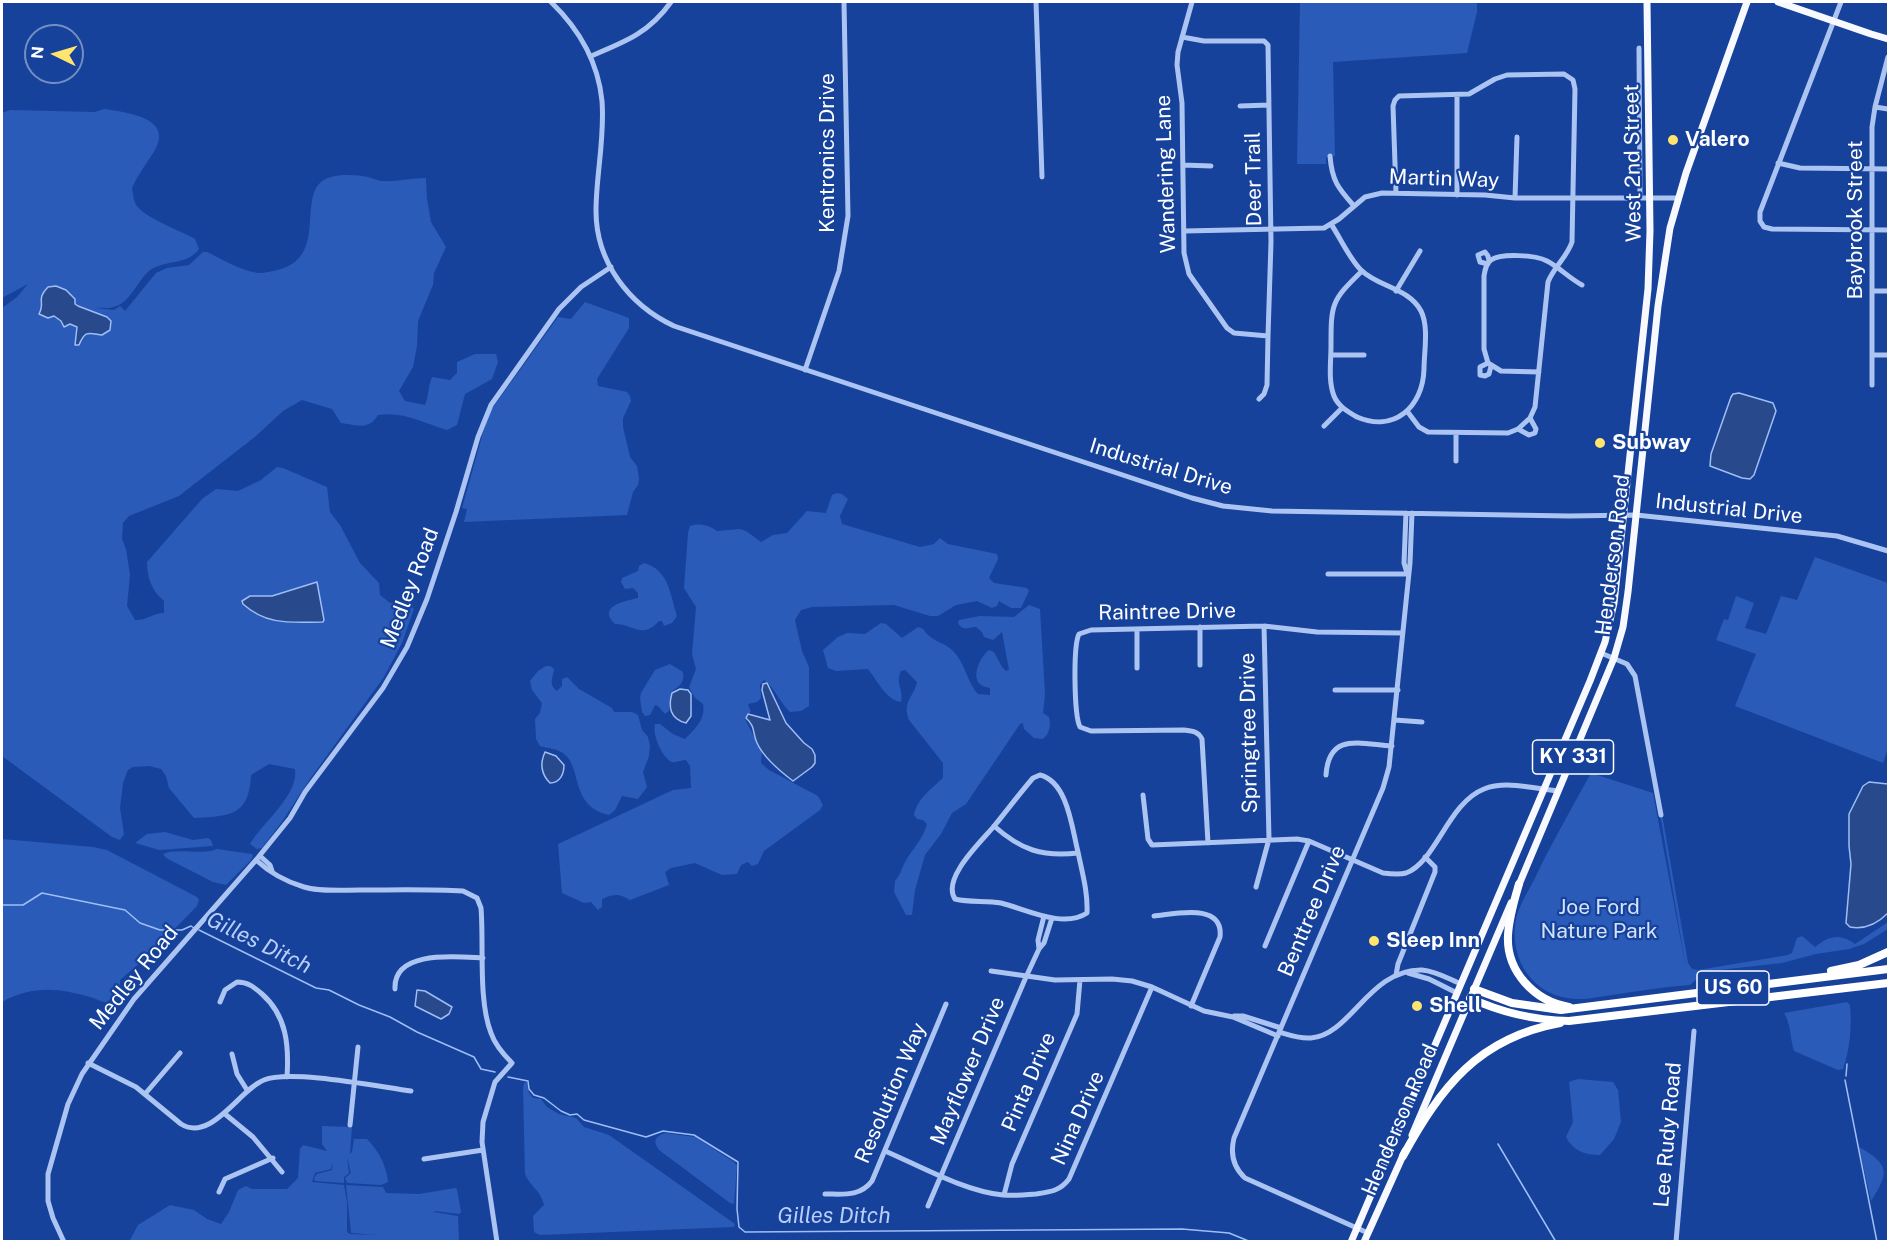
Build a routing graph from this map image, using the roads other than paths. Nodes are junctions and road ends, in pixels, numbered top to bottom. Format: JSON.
{"nodes":[{"id":1,"x":551,"y":2,"type":"edge"},
{"id":2,"x":671,"y":2,"type":"edge"},
{"id":3,"x":844,"y":2,"type":"edge"},
{"id":4,"x":1036,"y":2,"type":"edge"},
{"id":5,"x":1192,"y":2,"type":"edge"},
{"id":6,"x":1647,"y":2,"type":"edge"},
{"id":7,"x":1747,"y":2,"type":"edge"},
{"id":8,"x":1778,"y":2,"type":"edge"},
{"id":9,"x":1841,"y":2,"type":"edge"},
{"id":10,"x":1833,"y":21,"type":"junction"},
{"id":11,"x":1182,"y":37,"type":"junction"},
{"id":12,"x":1888,"y":39,"type":"edge"},
{"id":13,"x":1639,"y":48,"type":"dead end"},
{"id":14,"x":591,"y":56,"type":"junction"},
{"id":15,"x":1888,"y":57,"type":"edge"},
{"id":16,"x":1639,"y":66,"type":"junction"},
{"id":17,"x":1648,"y":67,"type":"junction"},
{"id":18,"x":1457,"y":95,"type":"junction"},
{"id":19,"x":1269,"y":105,"type":"junction"},
{"id":20,"x":1240,"y":106,"type":"dead end"},
{"id":21,"x":1875,"y":107,"type":"junction"},
{"id":22,"x":1888,"y":109,"type":"edge"},
{"id":23,"x":1517,"y":137,"type":"dead end"},
{"id":24,"x":1330,"y":156,"type":"dead end"},
{"id":25,"x":1778,"y":163,"type":"junction"},
{"id":26,"x":1183,"y":165,"type":"junction"},
{"id":27,"x":1211,"y":166,"type":"dead end"},
{"id":28,"x":1873,"y":169,"type":"junction"},
{"id":29,"x":1888,"y":169,"type":"edge"},
{"id":30,"x":1042,"y":177,"type":"dead end"},
{"id":31,"x":1396,"y":193,"type":"junction"},
{"id":32,"x":1457,"y":195,"type":"junction"},
{"id":33,"x":1515,"y":198,"type":"junction"},
{"id":34,"x":1640,"y":198,"type":"junction"},
{"id":35,"x":1650,"y":198,"type":"junction"},
{"id":36,"x":1678,"y":198,"type":"junction"},
{"id":37,"x":1572,"y":199,"type":"junction"},
{"id":38,"x":1354,"y":206,"type":"junction"},
{"id":39,"x":1331,"y":224,"type":"junction"},
{"id":40,"x":1270,"y":230,"type":"junction"},
{"id":41,"x":1873,"y":230,"type":"junction"},
{"id":42,"x":1888,"y":230,"type":"edge"},
{"id":43,"x":1184,"y":231,"type":"junction"},
{"id":44,"x":1419,"y":251,"type":"dead end"},
{"id":45,"x":611,"y":267,"type":"junction"},
{"id":46,"x":1556,"y":267,"type":"junction"},
{"id":47,"x":1362,"y":271,"type":"junction"},
{"id":48,"x":1582,"y":285,"type":"dead end"},
{"id":49,"x":1396,"y":291,"type":"junction"},
{"id":50,"x":1873,"y":291,"type":"junction"},
{"id":51,"x":1888,"y":291,"type":"edge"},
{"id":52,"x":1645,"y":325,"type":"joint"},
{"id":53,"x":1269,"y":336,"type":"junction"},
{"id":54,"x":1331,"y":355,"type":"junction"},
{"id":55,"x":1364,"y":355,"type":"dead end"},
{"id":56,"x":1872,"y":355,"type":"junction"},
{"id":57,"x":1888,"y":355,"type":"edge"},
{"id":58,"x":805,"y":370,"type":"junction"},
{"id":59,"x":1539,"y":372,"type":"junction"},
{"id":60,"x":1872,"y":386,"type":"dead end"},
{"id":61,"x":1259,"y":399,"type":"dead end"},
{"id":62,"x":1342,"y":408,"type":"junction"},
{"id":63,"x":1407,"y":411,"type":"junction"},
{"id":64,"x":1530,"y":418,"type":"junction"},
{"id":65,"x":1324,"y":426,"type":"dead end"},
{"id":66,"x":1518,"y":429,"type":"junction"},
{"id":67,"x":1456,"y":433,"type":"junction"},
{"id":68,"x":1456,"y":461,"type":"dead end"},
{"id":69,"x":1409,"y":513,"type":"junction"},
{"id":70,"x":1625,"y":515,"type":"junction"},
{"id":71,"x":1636,"y":515,"type":"junction"},
{"id":72,"x":1888,"y":551,"type":"edge"},
{"id":73,"x":1328,"y":574,"type":"dead end"},
{"id":74,"x":1407,"y":574,"type":"junction"},
{"id":75,"x":1264,"y":626,"type":"junction"},
{"id":76,"x":1200,"y":627,"type":"junction"},
{"id":77,"x":1137,"y":629,"type":"junction"},
{"id":78,"x":1403,"y":633,"type":"junction"},
{"id":79,"x":1601,"y":653,"type":"junction"},
{"id":80,"x":1614,"y":658,"type":"junction"},
{"id":81,"x":1200,"y":665,"type":"dead end"},
{"id":82,"x":1137,"y":668,"type":"dead end"},
{"id":83,"x":1335,"y":690,"type":"dead end"},
{"id":84,"x":1398,"y":690,"type":"junction"},
{"id":85,"x":1395,"y":720,"type":"junction"},
{"id":86,"x":1422,"y":722,"type":"dead end"},
{"id":87,"x":1392,"y":746,"type":"junction"},
{"id":88,"x":1326,"y":775,"type":"dead end"},
{"id":89,"x":1544,"y":790,"type":"junction"},
{"id":90,"x":1558,"y":791,"type":"junction"},
{"id":91,"x":1143,"y":795,"type":"dead end"},
{"id":92,"x":1661,"y":815,"type":"dead end"},
{"id":93,"x":994,"y":826,"type":"junction"},
{"id":94,"x":1269,"y":839,"type":"junction"},
{"id":95,"x":1309,"y":841,"type":"junction"},
{"id":96,"x":1208,"y":843,"type":"junction"},
{"id":97,"x":1078,"y":853,"type":"junction"},
{"id":98,"x":1425,"y":857,"type":"junction"},
{"id":99,"x":258,"y":858,"type":"junction"},
{"id":100,"x":1352,"y":860,"type":"junction"},
{"id":101,"x":1519,"y":884,"type":"junction"},
{"id":102,"x":1256,"y":887,"type":"dead end"},
{"id":103,"x":1044,"y":916,"type":"junction"},
{"id":104,"x":1154,"y":916,"type":"dead end"},
{"id":105,"x":1052,"y":918,"type":"junction"},
{"id":106,"x":1265,"y":946,"type":"dead end"},
{"id":107,"x":1039,"y":949,"type":"junction"},
{"id":108,"x":1888,"y":952,"type":"edge"},
{"id":109,"x":483,"y":958,"type":"junction"},
{"id":110,"x":1888,"y":969,"type":"edge"},
{"id":111,"x":991,"y":971,"type":"dead end"},
{"id":112,"x":1407,"y":973,"type":"junction"},
{"id":113,"x":1396,"y":975,"type":"junction"},
{"id":114,"x":1026,"y":977,"type":"junction"},
{"id":115,"x":1080,"y":980,"type":"junction"},
{"id":116,"x":1461,"y":984,"type":"junction"},
{"id":117,"x":1888,"y":984,"type":"edge"},
{"id":118,"x":1152,"y":987,"type":"junction"},
{"id":119,"x":396,"y":988,"type":"dead end"},
{"id":120,"x":1474,"y":989,"type":"junction"},
{"id":121,"x":1458,"y":993,"type":"junction"},
{"id":122,"x":1697,"y":993,"type":"junction"},
{"id":123,"x":1470,"y":998,"type":"junction"},
{"id":124,"x":220,"y":1002,"type":"dead end"},
{"id":125,"x":946,"y":1004,"type":"dead end"},
{"id":126,"x":1191,"y":1006,"type":"junction"},
{"id":127,"x":1576,"y":1008,"type":"junction"},
{"id":128,"x":1584,"y":1020,"type":"junction"},
{"id":129,"x":1694,"y":1031,"type":"dead end"},
{"id":130,"x":1279,"y":1032,"type":"junction"},
{"id":131,"x":358,"y":1047,"type":"dead end"},
{"id":132,"x":180,"y":1053,"type":"dead end"},
{"id":133,"x":232,"y":1054,"type":"dead end"},
{"id":134,"x":88,"y":1063,"type":"junction"},
{"id":135,"x":287,"y":1077,"type":"junction"},
{"id":136,"x":354,"y":1083,"type":"junction"},
{"id":137,"x":247,"y":1090,"type":"junction"},
{"id":138,"x":411,"y":1091,"type":"dead end"},
{"id":139,"x":145,"y":1094,"type":"junction"},
{"id":140,"x":225,"y":1114,"type":"junction"},
{"id":141,"x":350,"y":1125,"type":"dead end"},
{"id":142,"x":483,"y":1150,"type":"junction"},
{"id":143,"x":885,"y":1151,"type":"junction"},
{"id":144,"x":1403,"y":1156,"type":"junction"},
{"id":145,"x":273,"y":1158,"type":"junction"},
{"id":146,"x":424,"y":1159,"type":"dead end"},
{"id":147,"x":282,"y":1172,"type":"dead end"},
{"id":148,"x":941,"y":1176,"type":"junction"},
{"id":149,"x":219,"y":1192,"type":"dead end"},
{"id":150,"x":825,"y":1194,"type":"dead end"},
{"id":151,"x":1004,"y":1196,"type":"junction"},
{"id":152,"x":928,"y":1206,"type":"dead end"},
{"id":153,"x":1357,"y":1228,"type":"junction"},
{"id":154,"x":1368,"y":1233,"type":"junction"},
{"id":155,"x":64,"y":1242,"type":"edge"},
{"id":156,"x":497,"y":1242,"type":"edge"},
{"id":157,"x":1351,"y":1242,"type":"edge"},
{"id":158,"x":1364,"y":1242,"type":"edge"},
{"id":159,"x":1676,"y":1242,"type":"edge"}],
"edges":[{"from":1,"to":14,"type":"street"},
{"from":2,"to":14,"type":"street"},
{"from":3,"to":58,"type":"street","name":"Kentronics Drive"},
{"from":4,"to":30,"type":"street"},
{"from":5,"to":11,"type":"street","name":"Wandering Lane"},
{"from":6,"to":17,"type":"main road","name":"West 2nd Street"},
{"from":7,"to":36,"type":"main road","name":"Henderson Road"},
{"from":8,"to":10,"type":"main road"},
{"from":9,"to":10,"type":"street"},
{"from":10,"to":12,"type":"main road"},
{"from":10,"to":25,"type":"street"},
{"from":11,"to":19,"type":"street","name":"Deer Trail"},
{"from":11,"to":26,"type":"street","name":"Wandering Lane"},
{"from":13,"to":16,"type":"street","name":"West 2nd Street"},
{"from":14,"to":45,"type":"street"},
{"from":15,"to":21,"type":"street","name":"Baybrook Street"},
{"from":16,"to":17,"type":"street"},
{"from":16,"to":34,"type":"street","name":"West 2nd Street"},
{"from":17,"to":35,"type":"main road","name":"West 2nd Street"},
{"from":18,"to":31,"type":"street"},
{"from":18,"to":32,"type":"street"},
{"from":18,"to":37,"type":"street"},
{"from":19,"to":20,"type":"street"},
{"from":19,"to":40,"type":"street","name":"Deer Trail"},
{"from":21,"to":22,"type":"street"},
{"from":21,"to":28,"type":"street","name":"Baybrook Street"},
{"from":23,"to":33,"type":"street"},
{"from":24,"to":38,"type":"street"},
{"from":25,"to":28,"type":"street"},
{"from":25,"to":41,"type":"street"},
{"from":26,"to":27,"type":"street"},
{"from":26,"to":43,"type":"street","name":"Wandering Lane"},
{"from":28,"to":29,"type":"street"},
{"from":28,"to":41,"type":"street","name":"Baybrook Street"},
{"from":31,"to":32,"type":"street","name":"Martin Way"},
{"from":31,"to":38,"type":"street","name":"Martin Way"},
{"from":32,"to":33,"type":"street","name":"Martin Way"},
{"from":33,"to":37,"type":"street","name":"Martin Way"},
{"from":34,"to":35,"type":"street","name":"Martin Way"},
{"from":34,"to":37,"type":"street","name":"Martin Way"},
{"from":35,"to":36,"type":"street","name":"Martin Way"},
{"from":35,"to":52,"type":"main road","name":"West 2nd Street"},
{"from":36,"to":71,"type":"main road","name":"Henderson Road"},
{"from":37,"to":46,"type":"street"},
{"from":38,"to":39,"type":"street","name":"Martin Way"},
{"from":39,"to":40,"type":"street","name":"Martin Way"},
{"from":39,"to":47,"type":"street"},
{"from":40,"to":43,"type":"street","name":"Martin Way"},
{"from":40,"to":53,"type":"street","name":"Deer Trail"},
{"from":41,"to":42,"type":"street"},
{"from":41,"to":50,"type":"street","name":"Baybrook Street"},
{"from":43,"to":53,"type":"street","name":"Wandering Lane"},
{"from":44,"to":49,"type":"street"},
{"from":45,"to":58,"type":"street","name":"Industrial Drive"},
{"from":45,"to":99,"type":"street","name":"Medley Road"},
{"from":46,"to":48,"type":"street"},
{"from":46,"to":59,"type":"street"},
{"from":46,"to":59,"type":"street"},
{"from":47,"to":49,"type":"street"},
{"from":47,"to":54,"type":"street"},
{"from":49,"to":63,"type":"street"},
{"from":50,"to":51,"type":"street"},
{"from":50,"to":56,"type":"street","name":"Baybrook Street"},
{"from":52,"to":70,"type":"main road","name":"Henderson Road"},
{"from":53,"to":61,"type":"street","name":"Deer Trail"},
{"from":54,"to":55,"type":"street"},
{"from":54,"to":62,"type":"street"},
{"from":56,"to":57,"type":"street"},
{"from":56,"to":60,"type":"street","name":"Baybrook Street"},
{"from":58,"to":69,"type":"street","name":"Industrial Drive"},
{"from":59,"to":64,"type":"street"},
{"from":62,"to":63,"type":"street"},
{"from":62,"to":65,"type":"street"},
{"from":63,"to":67,"type":"street"},
{"from":64,"to":66,"type":"street"},
{"from":64,"to":66,"type":"street"},
{"from":66,"to":67,"type":"street"},
{"from":67,"to":68,"type":"street"},
{"from":69,"to":70,"type":"street","name":"Industrial Drive"},
{"from":69,"to":74,"type":"street","name":"Benttree Drive"},
{"from":70,"to":71,"type":"street","name":"Industrial Drive"},
{"from":70,"to":79,"type":"main road","name":"Henderson Road","number":"KY 331"},
{"from":71,"to":72,"type":"street","name":"Industrial Drive"},
{"from":71,"to":80,"type":"main road","name":"Henderson Road","number":"KY 331"},
{"from":73,"to":74,"type":"street"},
{"from":74,"to":78,"type":"street","name":"Benttree Drive"},
{"from":75,"to":76,"type":"street","name":"Raintree Drive"},
{"from":75,"to":78,"type":"street","name":"Raintree Drive"},
{"from":75,"to":94,"type":"street","name":"Springtree Drive"},
{"from":76,"to":77,"type":"street","name":"Raintree Drive"},
{"from":76,"to":81,"type":"street"},
{"from":77,"to":82,"type":"street"},
{"from":77,"to":96,"type":"street","name":"Raintree Drive"},
{"from":78,"to":84,"type":"street","name":"Benttree Drive"},
{"from":79,"to":80,"type":"street"},
{"from":79,"to":89,"type":"main road","name":"Henderson Road","number":"KY 331"},
{"from":80,"to":90,"type":"main road","name":"Henderson Road","number":"KY 331"},
{"from":80,"to":92,"type":"street"},
{"from":83,"to":84,"type":"street"},
{"from":84,"to":85,"type":"street","name":"Benttree Drive"},
{"from":85,"to":86,"type":"street"},
{"from":85,"to":87,"type":"street","name":"Benttree Drive"},
{"from":87,"to":88,"type":"street"},
{"from":87,"to":100,"type":"street","name":"Benttree Drive"},
{"from":89,"to":90,"type":"street"},
{"from":89,"to":98,"type":"street"},
{"from":89,"to":116,"type":"main road","name":"Henderson Road","number":"KY 331"},
{"from":90,"to":101,"type":"main road","name":"Henderson Road","number":"KY 331"},
{"from":91,"to":96,"type":"street"},
{"from":93,"to":97,"type":"street"},
{"from":93,"to":97,"type":"street"},
{"from":93,"to":103,"type":"street"},
{"from":94,"to":95,"type":"street"},
{"from":94,"to":96,"type":"street"},
{"from":94,"to":102,"type":"street","name":"Springtree Drive"},
{"from":95,"to":100,"type":"street"},
{"from":95,"to":106,"type":"street"},
{"from":97,"to":105,"type":"street"},
{"from":98,"to":100,"type":"street"},
{"from":98,"to":113,"type":"street"},
{"from":99,"to":109,"type":"street"},
{"from":99,"to":134,"type":"street","name":"Medley Road"},
{"from":100,"to":130,"type":"street","name":"Benttree Drive"},
{"from":101,"to":120,"type":"main road","name":"Henderson Road","number":"KY 331"},
{"from":101,"to":127,"type":"highway"},
{"from":103,"to":105,"type":"street"},
{"from":103,"to":107,"type":"street","name":"Mayflower Drive"},
{"from":104,"to":126,"type":"street"},
{"from":105,"to":107,"type":"street","name":"Mayflower Drive"},
{"from":107,"to":114,"type":"street","name":"Mayflower Drive"},
{"from":108,"to":122,"type":"highway"},
{"from":109,"to":119,"type":"street"},
{"from":109,"to":142,"type":"street"},
{"from":110,"to":122,"type":"highway","number":"US 60"},
{"from":111,"to":114,"type":"street"},
{"from":112,"to":113,"type":"street"},
{"from":112,"to":116,"type":"street"},
{"from":112,"to":121,"type":"street"},
{"from":113,"to":130,"type":"street"},
{"from":114,"to":115,"type":"street"},
{"from":114,"to":148,"type":"street","name":"Mayflower Drive"},
{"from":115,"to":118,"type":"street"},
{"from":115,"to":151,"type":"street","name":"Pinta Drive"},
{"from":116,"to":120,"type":"main road","number":"US 60"},
{"from":116,"to":121,"type":"main road","name":"Henderson Road"},
{"from":117,"to":128,"type":"highway","number":"US 60"},
{"from":118,"to":126,"type":"street"},
{"from":118,"to":151,"type":"street","name":"Nina Drive"},
{"from":120,"to":123,"type":"main road","name":"Henderson Road","number":"KY 331"},
{"from":120,"to":127,"type":"highway","number":"US 60"},
{"from":121,"to":123,"type":"main road"},
{"from":121,"to":153,"type":"main road","name":"Henderson Road"},
{"from":122,"to":127,"type":"highway","number":"US 60"},
{"from":123,"to":128,"type":"highway"},
{"from":123,"to":144,"type":"main road","name":"Henderson Road","number":"KY 331"},
{"from":124,"to":135,"type":"street"},
{"from":125,"to":143,"type":"street","name":"Resolution Way"},
{"from":126,"to":130,"type":"street"},
{"from":128,"to":144,"type":"highway","number":"US 60"},
{"from":129,"to":159,"type":"street","name":"Lee Rudy Road"},
{"from":130,"to":153,"type":"street","name":"Benttree Drive"},
{"from":131,"to":136,"type":"street"},
{"from":132,"to":139,"type":"street"},
{"from":133,"to":137,"type":"street"},
{"from":134,"to":139,"type":"street"},
{"from":134,"to":155,"type":"street","name":"Medley Road"},
{"from":135,"to":136,"type":"street"},
{"from":135,"to":137,"type":"street"},
{"from":136,"to":138,"type":"street"},
{"from":136,"to":141,"type":"street"},
{"from":137,"to":140,"type":"street"},
{"from":139,"to":140,"type":"street"},
{"from":140,"to":145,"type":"street"},
{"from":142,"to":146,"type":"street"},
{"from":142,"to":156,"type":"street"},
{"from":143,"to":148,"type":"street","name":"Nina Drive"},
{"from":143,"to":150,"type":"street","name":"Resolution Way"},
{"from":144,"to":154,"type":"main road","name":"Henderson Road","number":"US 60"},
{"from":145,"to":147,"type":"street"},
{"from":145,"to":149,"type":"street"},
{"from":148,"to":151,"type":"street","name":"Nina Drive"},
{"from":148,"to":152,"type":"street","name":"Mayflower Drive"},
{"from":153,"to":154,"type":"street","name":"Benttree Drive"},
{"from":153,"to":157,"type":"main road","name":"Henderson Road"},
{"from":154,"to":158,"type":"main road","name":"Henderson Road","number":"US 60"}]}
